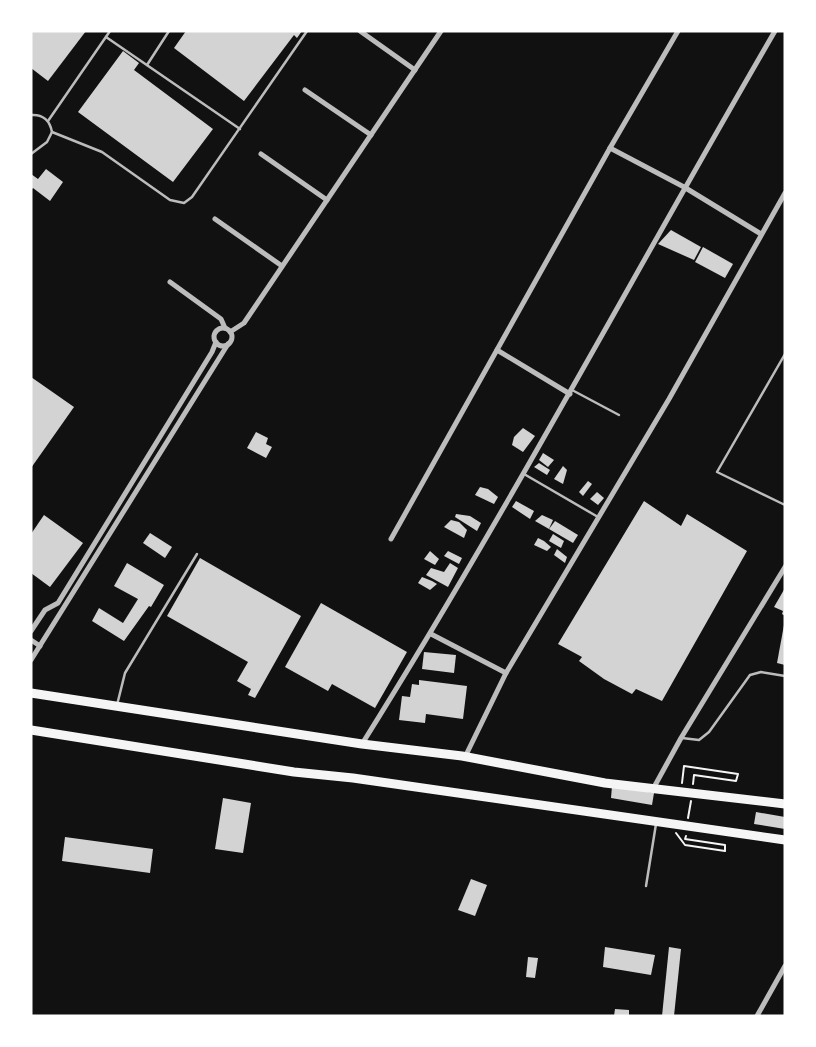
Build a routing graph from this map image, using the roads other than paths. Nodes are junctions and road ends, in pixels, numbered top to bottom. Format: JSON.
{"nodes":[{"id":1,"x":110,"y":31,"type":"edge"},
{"id":2,"x":162,"y":31,"type":"edge"},
{"id":3,"x":169,"y":31,"type":"edge"},
{"id":4,"x":307,"y":31,"type":"edge"},
{"id":5,"x":360,"y":31,"type":"edge"},
{"id":6,"x":441,"y":31,"type":"edge"},
{"id":7,"x":678,"y":31,"type":"edge"},
{"id":8,"x":775,"y":31,"type":"edge"},
{"id":9,"x":166,"y":35,"type":"junction"},
{"id":10,"x":106,"y":36,"type":"junction"},
{"id":11,"x":147,"y":65,"type":"junction"},
{"id":12,"x":415,"y":70,"type":"junction"},
{"id":13,"x":305,"y":90,"type":"dead end"},
{"id":14,"x":31,"y":114,"type":"edge"},
{"id":15,"x":48,"y":121,"type":"junction"},
{"id":16,"x":240,"y":129,"type":"junction"},
{"id":17,"x":52,"y":132,"type":"junction"},
{"id":18,"x":371,"y":136,"type":"junction"},
{"id":19,"x":610,"y":148,"type":"junction"},
{"id":20,"x":31,"y":154,"type":"edge"},
{"id":21,"x":261,"y":154,"type":"dead end"},
{"id":22,"x":684,"y":188,"type":"junction"},
{"id":23,"x":785,"y":194,"type":"edge"},
{"id":24,"x":327,"y":200,"type":"junction"},
{"id":25,"x":215,"y":219,"type":"dead end"},
{"id":26,"x":761,"y":234,"type":"junction"},
{"id":27,"x":282,"y":266,"type":"junction"},
{"id":28,"x":170,"y":282,"type":"dead end"},
{"id":29,"x":225,"y":328,"type":"junction"},
{"id":30,"x":230,"y":332,"type":"junction"},
{"id":31,"x":216,"y":342,"type":"junction"},
{"id":32,"x":228,"y":344,"type":"junction"},
{"id":33,"x":497,"y":350,"type":"junction"},
{"id":34,"x":785,"y":354,"type":"edge"},
{"id":35,"x":571,"y":392,"type":"junction"},
{"id":36,"x":619,"y":415,"type":"dead end"},
{"id":37,"x":524,"y":474,"type":"junction"},
{"id":38,"x":785,"y":505,"type":"edge"},
{"id":39,"x":599,"y":517,"type":"junction"},
{"id":40,"x":392,"y":539,"type":"dead end"},
{"id":41,"x":197,"y":554,"type":"dead end"},
{"id":42,"x":785,"y":567,"type":"edge"},
{"id":43,"x":58,"y":603,"type":"junction"},
{"id":44,"x":65,"y":607,"type":"junction"},
{"id":45,"x":31,"y":631,"type":"edge"},
{"id":46,"x":431,"y":634,"type":"junction"},
{"id":47,"x":31,"y":640,"type":"edge"},
{"id":48,"x":40,"y":646,"type":"junction"},
{"id":49,"x":31,"y":660,"type":"edge"},
{"id":50,"x":506,"y":673,"type":"junction"},
{"id":51,"x":785,"y":676,"type":"edge"},
{"id":52,"x":31,"y":693,"type":"edge"},
{"id":53,"x":117,"y":706,"type":"junction"},
{"id":54,"x":31,"y":730,"type":"edge"},
{"id":55,"x":681,"y":738,"type":"junction"},
{"id":56,"x":362,"y":744,"type":"junction"},
{"id":57,"x":465,"y":757,"type":"junction"},
{"id":58,"x":653,"y":789,"type":"junction"},
{"id":59,"x":785,"y":804,"type":"edge"},
{"id":60,"x":656,"y":823,"type":"junction"},
{"id":61,"x":785,"y":840,"type":"edge"},
{"id":62,"x":646,"y":886,"type":"dead end"},
{"id":63,"x":785,"y":966,"type":"edge"},
{"id":64,"x":757,"y":1016,"type":"edge"}],
"edges":[{"from":1,"to":10,"type":"lane"},
{"from":2,"to":9,"type":"lane"},
{"from":3,"to":9,"type":"lane"},
{"from":4,"to":16,"type":"lane"},
{"from":5,"to":12,"type":"street"},
{"from":6,"to":12,"type":"street"},
{"from":7,"to":19,"type":"street"},
{"from":8,"to":22,"type":"street"},
{"from":9,"to":11,"type":"lane"},
{"from":10,"to":11,"type":"lane"},
{"from":10,"to":15,"type":"lane"},
{"from":11,"to":16,"type":"lane"},
{"from":12,"to":18,"type":"street"},
{"from":13,"to":18,"type":"street"},
{"from":14,"to":15,"type":"lane"},
{"from":15,"to":17,"type":"lane"},
{"from":16,"to":17,"type":"lane"},
{"from":17,"to":20,"type":"lane"},
{"from":18,"to":24,"type":"street"},
{"from":19,"to":22,"type":"street"},
{"from":19,"to":33,"type":"street"},
{"from":21,"to":24,"type":"street"},
{"from":22,"to":26,"type":"street"},
{"from":22,"to":35,"type":"street"},
{"from":23,"to":26,"type":"street"},
{"from":24,"to":27,"type":"street"},
{"from":25,"to":27,"type":"street"},
{"from":26,"to":39,"type":"street"},
{"from":27,"to":30,"type":"street"},
{"from":28,"to":29,"type":"street"},
{"from":29,"to":30,"type":"street"},
{"from":29,"to":31,"type":"street"},
{"from":30,"to":32,"type":"street"},
{"from":31,"to":32,"type":"street"},
{"from":31,"to":43,"type":"street"},
{"from":32,"to":44,"type":"street"},
{"from":33,"to":35,"type":"street"},
{"from":33,"to":40,"type":"street"},
{"from":34,"to":38,"type":"lane"},
{"from":35,"to":36,"type":"lane"},
{"from":35,"to":37,"type":"street"},
{"from":37,"to":39,"type":"lane"},
{"from":37,"to":46,"type":"street"},
{"from":39,"to":50,"type":"street"},
{"from":41,"to":53,"type":"lane"},
{"from":42,"to":55,"type":"street"},
{"from":43,"to":44,"type":"street"},
{"from":43,"to":45,"type":"street"},
{"from":44,"to":48,"type":"street"},
{"from":46,"to":50,"type":"street"},
{"from":46,"to":56,"type":"street"},
{"from":47,"to":48,"type":"street"},
{"from":48,"to":49,"type":"street"},
{"from":50,"to":57,"type":"street"},
{"from":51,"to":55,"type":"lane"},
{"from":52,"to":53,"type":"highway"},
{"from":53,"to":56,"type":"highway"},
{"from":54,"to":60,"type":"highway"},
{"from":55,"to":58,"type":"street"},
{"from":56,"to":57,"type":"highway"},
{"from":57,"to":58,"type":"highway"},
{"from":58,"to":59,"type":"highway"},
{"from":60,"to":61,"type":"highway"},
{"from":60,"to":62,"type":"lane"},
{"from":63,"to":64,"type":"street"}]}
